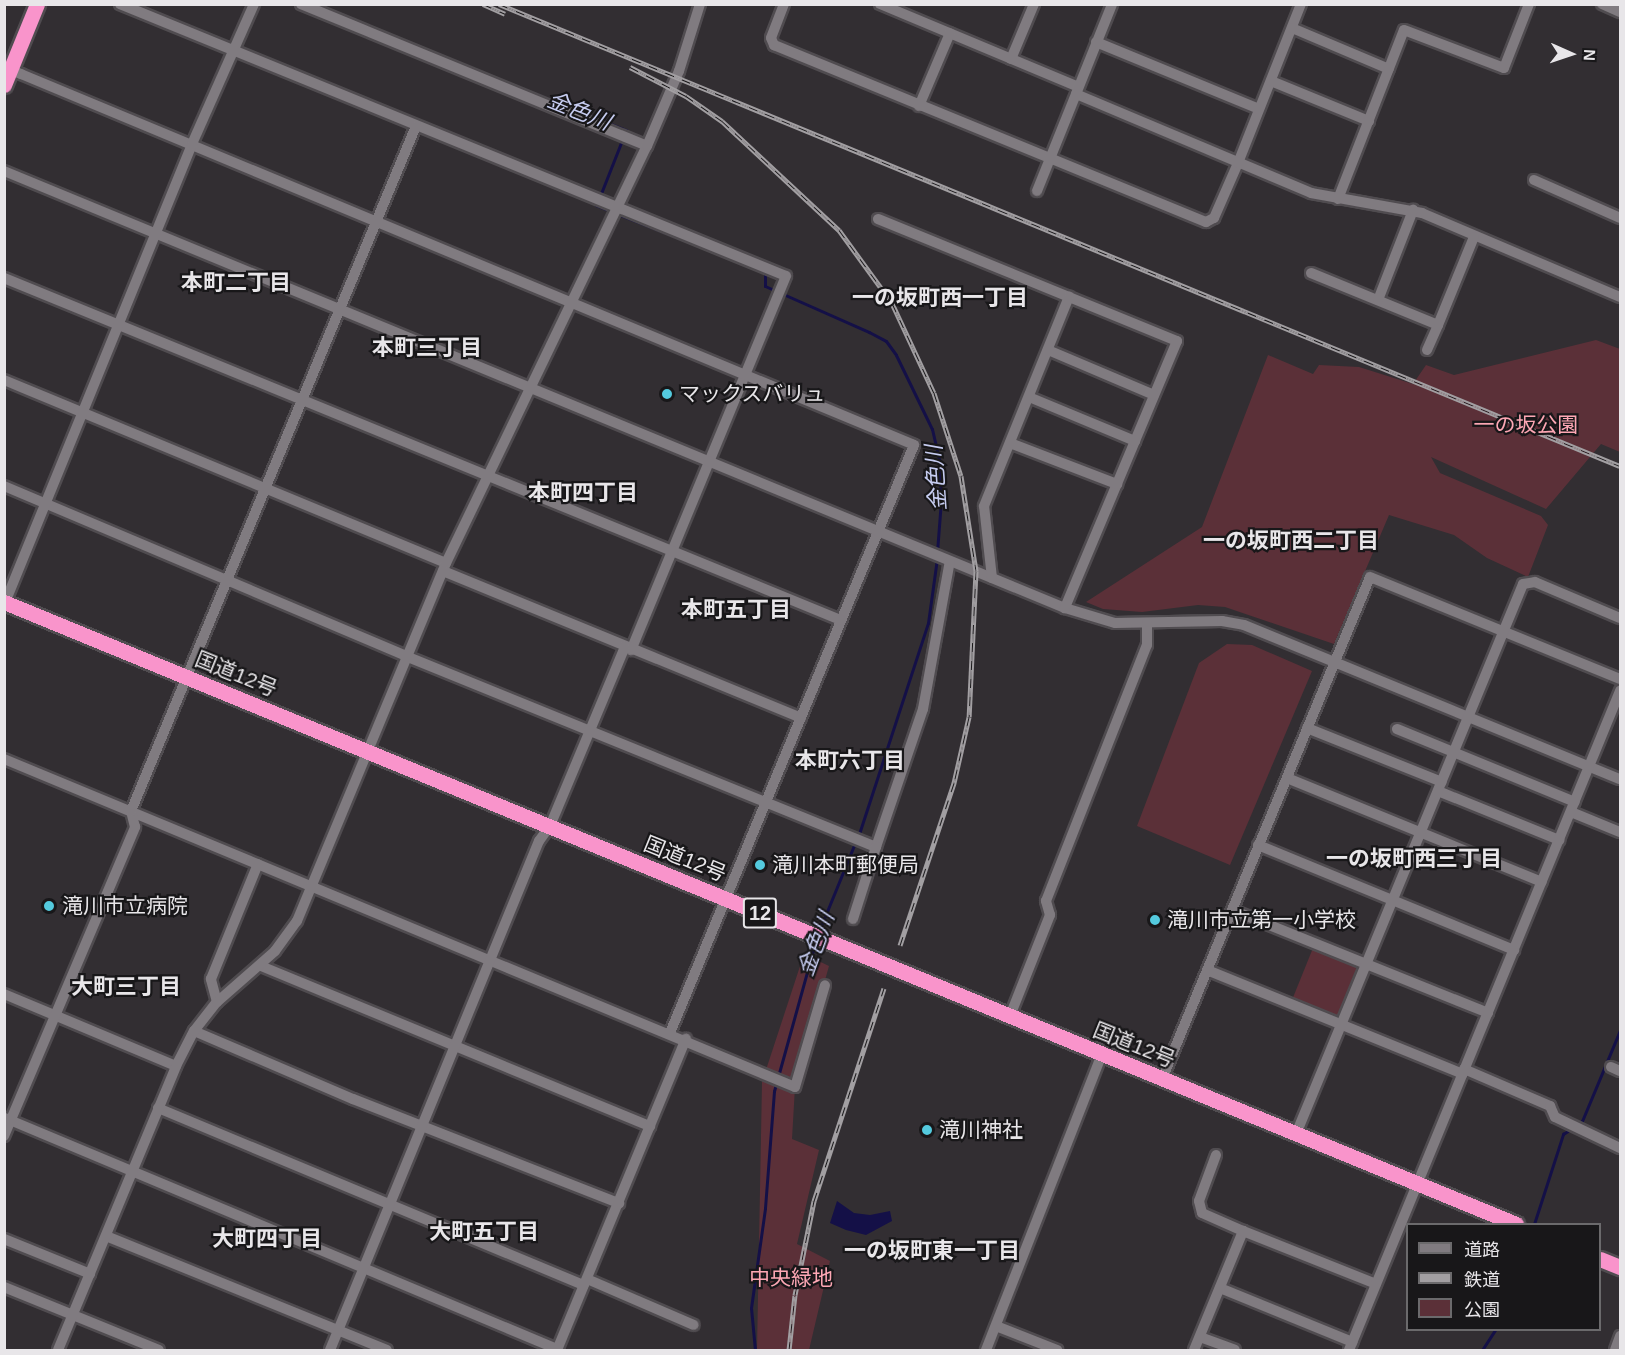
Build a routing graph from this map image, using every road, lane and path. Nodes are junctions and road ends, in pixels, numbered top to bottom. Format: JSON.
{"nodes":[{"id":1,"x":37,"y":4,"type":"edge"},
{"id":2,"x":120,"y":4,"type":"edge"},
{"id":3,"x":254,"y":4,"type":"edge"},
{"id":4,"x":301,"y":4,"type":"edge"},
{"id":5,"x":700,"y":4,"type":"edge"},
{"id":6,"x":784,"y":4,"type":"edge"},
{"id":7,"x":880,"y":4,"type":"edge"},
{"id":8,"x":1034,"y":4,"type":"edge"},
{"id":9,"x":1112,"y":4,"type":"edge"},
{"id":10,"x":1529,"y":4,"type":"edge"},
{"id":11,"x":1602,"y":4,"type":"edge"},
{"id":12,"x":1301,"y":5,"type":"edge"},
{"id":13,"x":1620,"y":12,"type":"edge"},
{"id":14,"x":1292,"y":28,"type":"junction"},
{"id":15,"x":950,"y":33,"type":"junction"},
{"id":16,"x":1096,"y":42,"type":"junction"},
{"id":17,"x":232,"y":52,"type":"junction"},
{"id":18,"x":1011,"y":59,"type":"junction"},
{"id":19,"x":1389,"y":69,"type":"junction"},
{"id":20,"x":8,"y":71,"type":"edge"},
{"id":21,"x":1271,"y":81,"type":"junction"},
{"id":22,"x":4,"y":85,"type":"edge"},
{"id":23,"x":1077,"y":91,"type":"junction"},
{"id":24,"x":919,"y":106,"type":"junction"},
{"id":25,"x":1259,"y":109,"type":"junction"},
{"id":26,"x":1369,"y":121,"type":"junction"},
{"id":27,"x":416,"y":126,"type":"junction"},
{"id":28,"x":192,"y":144,"type":"junction"},
{"id":29,"x":647,"y":146,"type":"junction"},
{"id":30,"x":1049,"y":160,"type":"junction"},
{"id":31,"x":1238,"y":163,"type":"junction"},
{"id":32,"x":4,"y":171,"type":"edge"},
{"id":33,"x":1534,"y":180,"type":"dead end"},
{"id":34,"x":1037,"y":190,"type":"dead end"},
{"id":35,"x":1338,"y":199,"type":"junction"},
{"id":36,"x":616,"y":208,"type":"junction"},
{"id":37,"x":1413,"y":210,"type":"junction"},
{"id":38,"x":376,"y":219,"type":"junction"},
{"id":39,"x":878,"y":219,"type":"dead end"},
{"id":40,"x":1620,"y":219,"type":"edge"},
{"id":41,"x":157,"y":233,"type":"junction"},
{"id":42,"x":1474,"y":237,"type":"junction"},
{"id":43,"x":1311,"y":273,"type":"dead end"},
{"id":44,"x":4,"y":278,"type":"edge"},
{"id":45,"x":1069,"y":297,"type":"junction"},
{"id":46,"x":1620,"y":297,"type":"edge"},
{"id":47,"x":1378,"y":300,"type":"junction"},
{"id":48,"x":570,"y":301,"type":"junction"},
{"id":49,"x":339,"y":311,"type":"junction"},
{"id":50,"x":119,"y":323,"type":"junction"},
{"id":51,"x":1438,"y":325,"type":"junction"},
{"id":52,"x":1048,"y":350,"type":"junction"},
{"id":53,"x":1427,"y":350,"type":"dead end"},
{"id":54,"x":745,"y":376,"type":"junction"},
{"id":55,"x":4,"y":381,"type":"edge"},
{"id":56,"x":528,"y":388,"type":"junction"},
{"id":57,"x":1154,"y":395,"type":"junction"},
{"id":58,"x":1029,"y":397,"type":"junction"},
{"id":59,"x":302,"y":400,"type":"junction"},
{"id":60,"x":83,"y":414,"type":"junction"},
{"id":61,"x":1135,"y":441,"type":"junction"},
{"id":62,"x":1010,"y":443,"type":"junction"},
{"id":63,"x":708,"y":462,"type":"junction"},
{"id":64,"x":486,"y":475,"type":"junction"},
{"id":65,"x":1117,"y":484,"type":"junction"},
{"id":66,"x":4,"y":486,"type":"edge"},
{"id":67,"x":264,"y":489,"type":"junction"},
{"id":68,"x":46,"y":502,"type":"junction"},
{"id":69,"x":877,"y":531,"type":"junction"},
{"id":70,"x":672,"y":552,"type":"junction"},
{"id":71,"x":950,"y":561,"type":"junction"},
{"id":72,"x":444,"y":567,"type":"junction"},
{"id":73,"x":992,"y":578,"type":"junction"},
{"id":74,"x":227,"y":579,"type":"junction"},
{"id":75,"x":5,"y":603,"type":"edge"},
{"id":76,"x":1065,"y":608,"type":"junction"},
{"id":77,"x":1620,"y":618,"type":"edge"},
{"id":78,"x":841,"y":620,"type":"junction"},
{"id":79,"x":1147,"y":623,"type":"junction"},
{"id":80,"x":1504,"y":630,"type":"junction"},
{"id":81,"x":628,"y":649,"type":"junction"},
{"id":82,"x":408,"y":657,"type":"junction"},
{"id":83,"x":1336,"y":661,"type":"junction"},
{"id":84,"x":188,"y":677,"type":"junction"},
{"id":85,"x":1620,"y":679,"type":"edge"},
{"id":86,"x":1620,"y":690,"type":"edge"},
{"id":87,"x":1468,"y":717,"type":"junction"},
{"id":88,"x":801,"y":718,"type":"junction"},
{"id":89,"x":1307,"y":728,"type":"junction"},
{"id":90,"x":1397,"y":729,"type":"dead end"},
{"id":91,"x":590,"y":731,"type":"junction"},
{"id":92,"x":1455,"y":751,"type":"junction"},
{"id":93,"x":369,"y":752,"type":"junction"},
{"id":94,"x":4,"y":759,"type":"edge"},
{"id":95,"x":1589,"y":767,"type":"junction"},
{"id":96,"x":1287,"y":778,"type":"junction"},
{"id":97,"x":1620,"y":779,"type":"edge"},
{"id":98,"x":1440,"y":786,"type":"junction"},
{"id":99,"x":765,"y":802,"type":"junction"},
{"id":100,"x":1573,"y":807,"type":"junction"},
{"id":101,"x":131,"y":811,"type":"junction"},
{"id":102,"x":550,"y":826,"type":"junction"},
{"id":103,"x":1620,"y":832,"type":"edge"},
{"id":104,"x":1420,"y":834,"type":"junction"},
{"id":105,"x":1559,"y":840,"type":"junction"},
{"id":106,"x":1258,"y":845,"type":"junction"},
{"id":107,"x":876,"y":847,"type":"junction"},
{"id":108,"x":258,"y":864,"type":"junction"},
{"id":109,"x":1542,"y":882,"type":"junction"},
{"id":110,"x":313,"y":885,"type":"junction"},
{"id":111,"x":727,"y":899,"type":"junction"},
{"id":112,"x":1393,"y":902,"type":"junction"},
{"id":113,"x":1232,"y":910,"type":"junction"},
{"id":114,"x":853,"y":919,"type":"dead end"},
{"id":115,"x":1514,"y":950,"type":"junction"},
{"id":116,"x":490,"y":959,"type":"junction"},
{"id":117,"x":1367,"y":964,"type":"junction"},
{"id":118,"x":261,"y":966,"type":"junction"},
{"id":119,"x":1207,"y":970,"type":"junction"},
{"id":120,"x":825,"y":985,"type":"dead end"},
{"id":121,"x":4,"y":994,"type":"edge"},
{"id":122,"x":217,"y":1002,"type":"junction"},
{"id":123,"x":1488,"y":1013,"type":"junction"},
{"id":124,"x":56,"y":1015,"type":"junction"},
{"id":125,"x":1011,"y":1016,"type":"junction"},
{"id":126,"x":1341,"y":1025,"type":"junction"},
{"id":127,"x":194,"y":1031,"type":"junction"},
{"id":128,"x":670,"y":1032,"type":"junction"},
{"id":129,"x":686,"y":1040,"type":"junction"},
{"id":130,"x":455,"y":1047,"type":"junction"},
{"id":131,"x":1102,"y":1054,"type":"junction"},
{"id":132,"x":176,"y":1065,"type":"junction"},
{"id":133,"x":1463,"y":1072,"type":"junction"},
{"id":134,"x":1162,"y":1079,"type":"junction"},
{"id":135,"x":158,"y":1108,"type":"junction"},
{"id":136,"x":8,"y":1119,"type":"edge"},
{"id":137,"x":422,"y":1126,"type":"junction"},
{"id":138,"x":650,"y":1126,"type":"junction"},
{"id":139,"x":1296,"y":1134,"type":"junction"},
{"id":140,"x":4,"y":1136,"type":"edge"},
{"id":141,"x":1620,"y":1148,"type":"edge"},
{"id":142,"x":1216,"y":1155,"type":"dead end"},
{"id":143,"x":131,"y":1173,"type":"junction"},
{"id":144,"x":1418,"y":1184,"type":"junction"},
{"id":145,"x":619,"y":1203,"type":"junction"},
{"id":146,"x":389,"y":1204,"type":"junction"},
{"id":147,"x":1514,"y":1223,"type":"edge"},
{"id":148,"x":1243,"y":1231,"type":"junction"},
{"id":149,"x":106,"y":1236,"type":"junction"},
{"id":150,"x":4,"y":1239,"type":"edge"},
{"id":151,"x":1601,"y":1260,"type":"edge"},
{"id":152,"x":1620,"y":1267,"type":"edge"},
{"id":153,"x":363,"y":1269,"type":"junction"},
{"id":154,"x":90,"y":1274,"type":"junction"},
{"id":155,"x":586,"y":1282,"type":"junction"},
{"id":156,"x":1376,"y":1284,"type":"junction"},
{"id":157,"x":4,"y":1287,"type":"edge"},
{"id":158,"x":1220,"y":1288,"type":"junction"},
{"id":159,"x":72,"y":1315,"type":"junction"},
{"id":160,"x":694,"y":1325,"type":"dead end"},
{"id":161,"x":996,"y":1326,"type":"junction"},
{"id":162,"x":338,"y":1330,"type":"junction"},
{"id":163,"x":1620,"y":1336,"type":"edge"},
{"id":164,"x":1200,"y":1337,"type":"junction"},
{"id":165,"x":1351,"y":1346,"type":"edge"},
{"id":166,"x":58,"y":1350,"type":"edge"},
{"id":167,"x":159,"y":1350,"type":"edge"},
{"id":168,"x":330,"y":1350,"type":"edge"},
{"id":169,"x":387,"y":1350,"type":"edge"},
{"id":170,"x":557,"y":1350,"type":"edge"},
{"id":171,"x":986,"y":1350,"type":"edge"},
{"id":172,"x":1057,"y":1350,"type":"edge"},
{"id":173,"x":1194,"y":1350,"type":"edge"},
{"id":174,"x":1235,"y":1350,"type":"edge"},
{"id":175,"x":1615,"y":1350,"type":"edge"}],
"edges":[{"from":1,"to":20,"type":"highway"},
{"from":2,"to":17,"type":"street"},
{"from":3,"to":17,"type":"street"},
{"from":4,"to":29,"type":"street"},
{"from":5,"to":29,"type":"street"},
{"from":6,"to":24,"type":"street"},
{"from":7,"to":15,"type":"street"},
{"from":8,"to":18,"type":"street"},
{"from":9,"to":16,"type":"street"},
{"from":10,"to":19,"type":"street"},
{"from":11,"to":13,"type":"street"},
{"from":12,"to":14,"type":"street"},
{"from":14,"to":19,"type":"street"},
{"from":14,"to":21,"type":"street"},
{"from":15,"to":18,"type":"street"},
{"from":15,"to":24,"type":"street"},
{"from":16,"to":23,"type":"street"},
{"from":16,"to":25,"type":"street"},
{"from":17,"to":27,"type":"street"},
{"from":17,"to":28,"type":"street"},
{"from":18,"to":23,"type":"street"},
{"from":19,"to":26,"type":"street"},
{"from":20,"to":22,"type":"highway"},
{"from":20,"to":28,"type":"street"},
{"from":21,"to":25,"type":"street"},
{"from":21,"to":26,"type":"street"},
{"from":23,"to":30,"type":"street"},
{"from":23,"to":31,"type":"street"},
{"from":24,"to":30,"type":"street"},
{"from":25,"to":31,"type":"street"},
{"from":26,"to":35,"type":"street"},
{"from":27,"to":36,"type":"street"},
{"from":27,"to":38,"type":"street"},
{"from":28,"to":38,"type":"street"},
{"from":28,"to":41,"type":"street"},
{"from":29,"to":36,"type":"street"},
{"from":30,"to":31,"type":"street"},
{"from":30,"to":34,"type":"street"},
{"from":31,"to":35,"type":"street"},
{"from":32,"to":41,"type":"street"},
{"from":33,"to":40,"type":"street"},
{"from":35,"to":37,"type":"street"},
{"from":36,"to":48,"type":"street"},
{"from":36,"to":54,"type":"street"},
{"from":37,"to":42,"type":"street"},
{"from":37,"to":47,"type":"street"},
{"from":38,"to":48,"type":"street"},
{"from":38,"to":49,"type":"street"},
{"from":39,"to":45,"type":"street"},
{"from":41,"to":49,"type":"street"},
{"from":41,"to":50,"type":"street"},
{"from":42,"to":46,"type":"street"},
{"from":42,"to":51,"type":"street"},
{"from":43,"to":47,"type":"street"},
{"from":44,"to":50,"type":"street"},
{"from":45,"to":52,"type":"street"},
{"from":45,"to":57,"type":"street"},
{"from":47,"to":51,"type":"street"},
{"from":48,"to":54,"type":"street"},
{"from":48,"to":56,"type":"street"},
{"from":49,"to":56,"type":"street"},
{"from":49,"to":59,"type":"street"},
{"from":50,"to":59,"type":"street"},
{"from":50,"to":60,"type":"street"},
{"from":51,"to":53,"type":"street"},
{"from":52,"to":57,"type":"street"},
{"from":52,"to":58,"type":"street"},
{"from":54,"to":63,"type":"street"},
{"from":54,"to":69,"type":"street"},
{"from":55,"to":60,"type":"street"},
{"from":56,"to":63,"type":"street"},
{"from":56,"to":64,"type":"street"},
{"from":57,"to":61,"type":"street"},
{"from":58,"to":61,"type":"street"},
{"from":58,"to":62,"type":"street"},
{"from":59,"to":64,"type":"street"},
{"from":59,"to":67,"type":"street"},
{"from":60,"to":67,"type":"street"},
{"from":60,"to":68,"type":"street"},
{"from":61,"to":65,"type":"street"},
{"from":62,"to":65,"type":"street"},
{"from":62,"to":73,"type":"street"},
{"from":63,"to":69,"type":"street"},
{"from":63,"to":70,"type":"street"},
{"from":64,"to":70,"type":"street"},
{"from":64,"to":72,"type":"street"},
{"from":65,"to":76,"type":"street"},
{"from":66,"to":68,"type":"street"},
{"from":67,"to":72,"type":"street"},
{"from":67,"to":74,"type":"street"},
{"from":68,"to":74,"type":"street"},
{"from":68,"to":75,"type":"street"},
{"from":69,"to":71,"type":"street"},
{"from":69,"to":78,"type":"street"},
{"from":70,"to":78,"type":"street"},
{"from":70,"to":81,"type":"street"},
{"from":71,"to":73,"type":"street"},
{"from":71,"to":107,"type":"street"},
{"from":72,"to":81,"type":"street"},
{"from":72,"to":82,"type":"street"},
{"from":73,"to":76,"type":"street"},
{"from":74,"to":82,"type":"street"},
{"from":74,"to":84,"type":"street"},
{"from":75,"to":84,"type":"highway","name":"国道12号","number":"12"},
{"from":76,"to":79,"type":"street"},
{"from":77,"to":80,"type":"street"},
{"from":78,"to":88,"type":"street"},
{"from":79,"to":83,"type":"street"},
{"from":79,"to":125,"type":"street"},
{"from":80,"to":83,"type":"street"},
{"from":80,"to":85,"type":"street"},
{"from":80,"to":87,"type":"street"},
{"from":81,"to":88,"type":"street"},
{"from":81,"to":91,"type":"street"},
{"from":82,"to":91,"type":"street"},
{"from":82,"to":93,"type":"street"},
{"from":83,"to":87,"type":"street"},
{"from":83,"to":89,"type":"street"},
{"from":84,"to":93,"type":"highway","name":"国道12号","number":"12"},
{"from":84,"to":101,"type":"street"},
{"from":86,"to":95,"type":"street"},
{"from":87,"to":92,"type":"street"},
{"from":87,"to":95,"type":"street"},
{"from":88,"to":99,"type":"street"},
{"from":89,"to":96,"type":"street"},
{"from":89,"to":98,"type":"street"},
{"from":90,"to":92,"type":"street"},
{"from":91,"to":99,"type":"street"},
{"from":91,"to":102,"type":"street"},
{"from":92,"to":98,"type":"street"},
{"from":92,"to":100,"type":"street"},
{"from":93,"to":102,"type":"highway","name":"国道12号","number":"12"},
{"from":93,"to":110,"type":"street"},
{"from":94,"to":101,"type":"street"},
{"from":95,"to":97,"type":"street"},
{"from":95,"to":100,"type":"street"},
{"from":96,"to":104,"type":"street"},
{"from":96,"to":106,"type":"street"},
{"from":98,"to":104,"type":"street"},
{"from":98,"to":105,"type":"street"},
{"from":99,"to":107,"type":"street"},
{"from":99,"to":111,"type":"street"},
{"from":100,"to":103,"type":"street"},
{"from":100,"to":105,"type":"street"},
{"from":101,"to":108,"type":"street"},
{"from":101,"to":124,"type":"street"},
{"from":102,"to":111,"type":"highway","name":"国道12号","number":"12"},
{"from":102,"to":116,"type":"street"},
{"from":104,"to":109,"type":"street"},
{"from":104,"to":112,"type":"street"},
{"from":105,"to":109,"type":"street"},
{"from":106,"to":112,"type":"street"},
{"from":106,"to":113,"type":"street"},
{"from":107,"to":114,"type":"street"},
{"from":108,"to":110,"type":"street"},
{"from":108,"to":122,"type":"street"},
{"from":109,"to":115,"type":"street"},
{"from":110,"to":116,"type":"street"},
{"from":110,"to":118,"type":"street"},
{"from":111,"to":125,"type":"highway","name":"国道12号","number":"12"},
{"from":111,"to":128,"type":"street"},
{"from":112,"to":115,"type":"street"},
{"from":112,"to":117,"type":"street"},
{"from":113,"to":117,"type":"street"},
{"from":113,"to":119,"type":"street"},
{"from":115,"to":123,"type":"street"},
{"from":116,"to":128,"type":"street"},
{"from":116,"to":130,"type":"street"},
{"from":117,"to":123,"type":"street"},
{"from":117,"to":126,"type":"street"},
{"from":118,"to":122,"type":"street"},
{"from":118,"to":130,"type":"street"},
{"from":119,"to":126,"type":"street"},
{"from":119,"to":134,"type":"street"},
{"from":120,"to":129,"type":"street"},
{"from":121,"to":124,"type":"street"},
{"from":122,"to":127,"type":"street"},
{"from":123,"to":133,"type":"street"},
{"from":124,"to":132,"type":"street"},
{"from":124,"to":136,"type":"street"},
{"from":125,"to":131,"type":"highway","name":"国道12号","number":"12"},
{"from":126,"to":133,"type":"street"},
{"from":126,"to":139,"type":"street"},
{"from":127,"to":132,"type":"street"},
{"from":127,"to":137,"type":"street"},
{"from":128,"to":129,"type":"street"},
{"from":129,"to":138,"type":"street"},
{"from":130,"to":137,"type":"street"},
{"from":130,"to":138,"type":"street"},
{"from":131,"to":134,"type":"highway","name":"国道12号","number":"12"},
{"from":131,"to":161,"type":"street"},
{"from":132,"to":135,"type":"street"},
{"from":133,"to":141,"type":"street"},
{"from":133,"to":144,"type":"street"},
{"from":134,"to":139,"type":"highway","name":"国道12号","number":"12"},
{"from":135,"to":143,"type":"street"},
{"from":135,"to":146,"type":"street"},
{"from":136,"to":140,"type":"street"},
{"from":136,"to":143,"type":"street"},
{"from":137,"to":145,"type":"street"},
{"from":137,"to":146,"type":"street"},
{"from":138,"to":145,"type":"street"},
{"from":139,"to":144,"type":"highway","name":"国道12号","number":"12"},
{"from":142,"to":148,"type":"street"},
{"from":143,"to":149,"type":"street"},
{"from":143,"to":153,"type":"street"},
{"from":144,"to":147,"type":"highway","name":"国道12号","number":"12"},
{"from":144,"to":156,"type":"street"},
{"from":145,"to":155,"type":"street"},
{"from":146,"to":153,"type":"street"},
{"from":146,"to":155,"type":"street"},
{"from":148,"to":156,"type":"street"},
{"from":148,"to":158,"type":"street"},
{"from":149,"to":154,"type":"street"},
{"from":149,"to":162,"type":"street"},
{"from":150,"to":154,"type":"street"},
{"from":151,"to":152,"type":"highway"},
{"from":153,"to":162,"type":"street"},
{"from":153,"to":170,"type":"street"},
{"from":154,"to":159,"type":"street"},
{"from":155,"to":160,"type":"street"},
{"from":155,"to":170,"type":"street"},
{"from":156,"to":165,"type":"street"},
{"from":157,"to":159,"type":"street"},
{"from":158,"to":164,"type":"street"},
{"from":158,"to":165,"type":"street"},
{"from":159,"to":166,"type":"street"},
{"from":159,"to":167,"type":"street"},
{"from":161,"to":171,"type":"street"},
{"from":161,"to":172,"type":"street"},
{"from":162,"to":168,"type":"street"},
{"from":162,"to":169,"type":"street"},
{"from":163,"to":175,"type":"street"},
{"from":164,"to":173,"type":"street"},
{"from":164,"to":174,"type":"street"}]}
